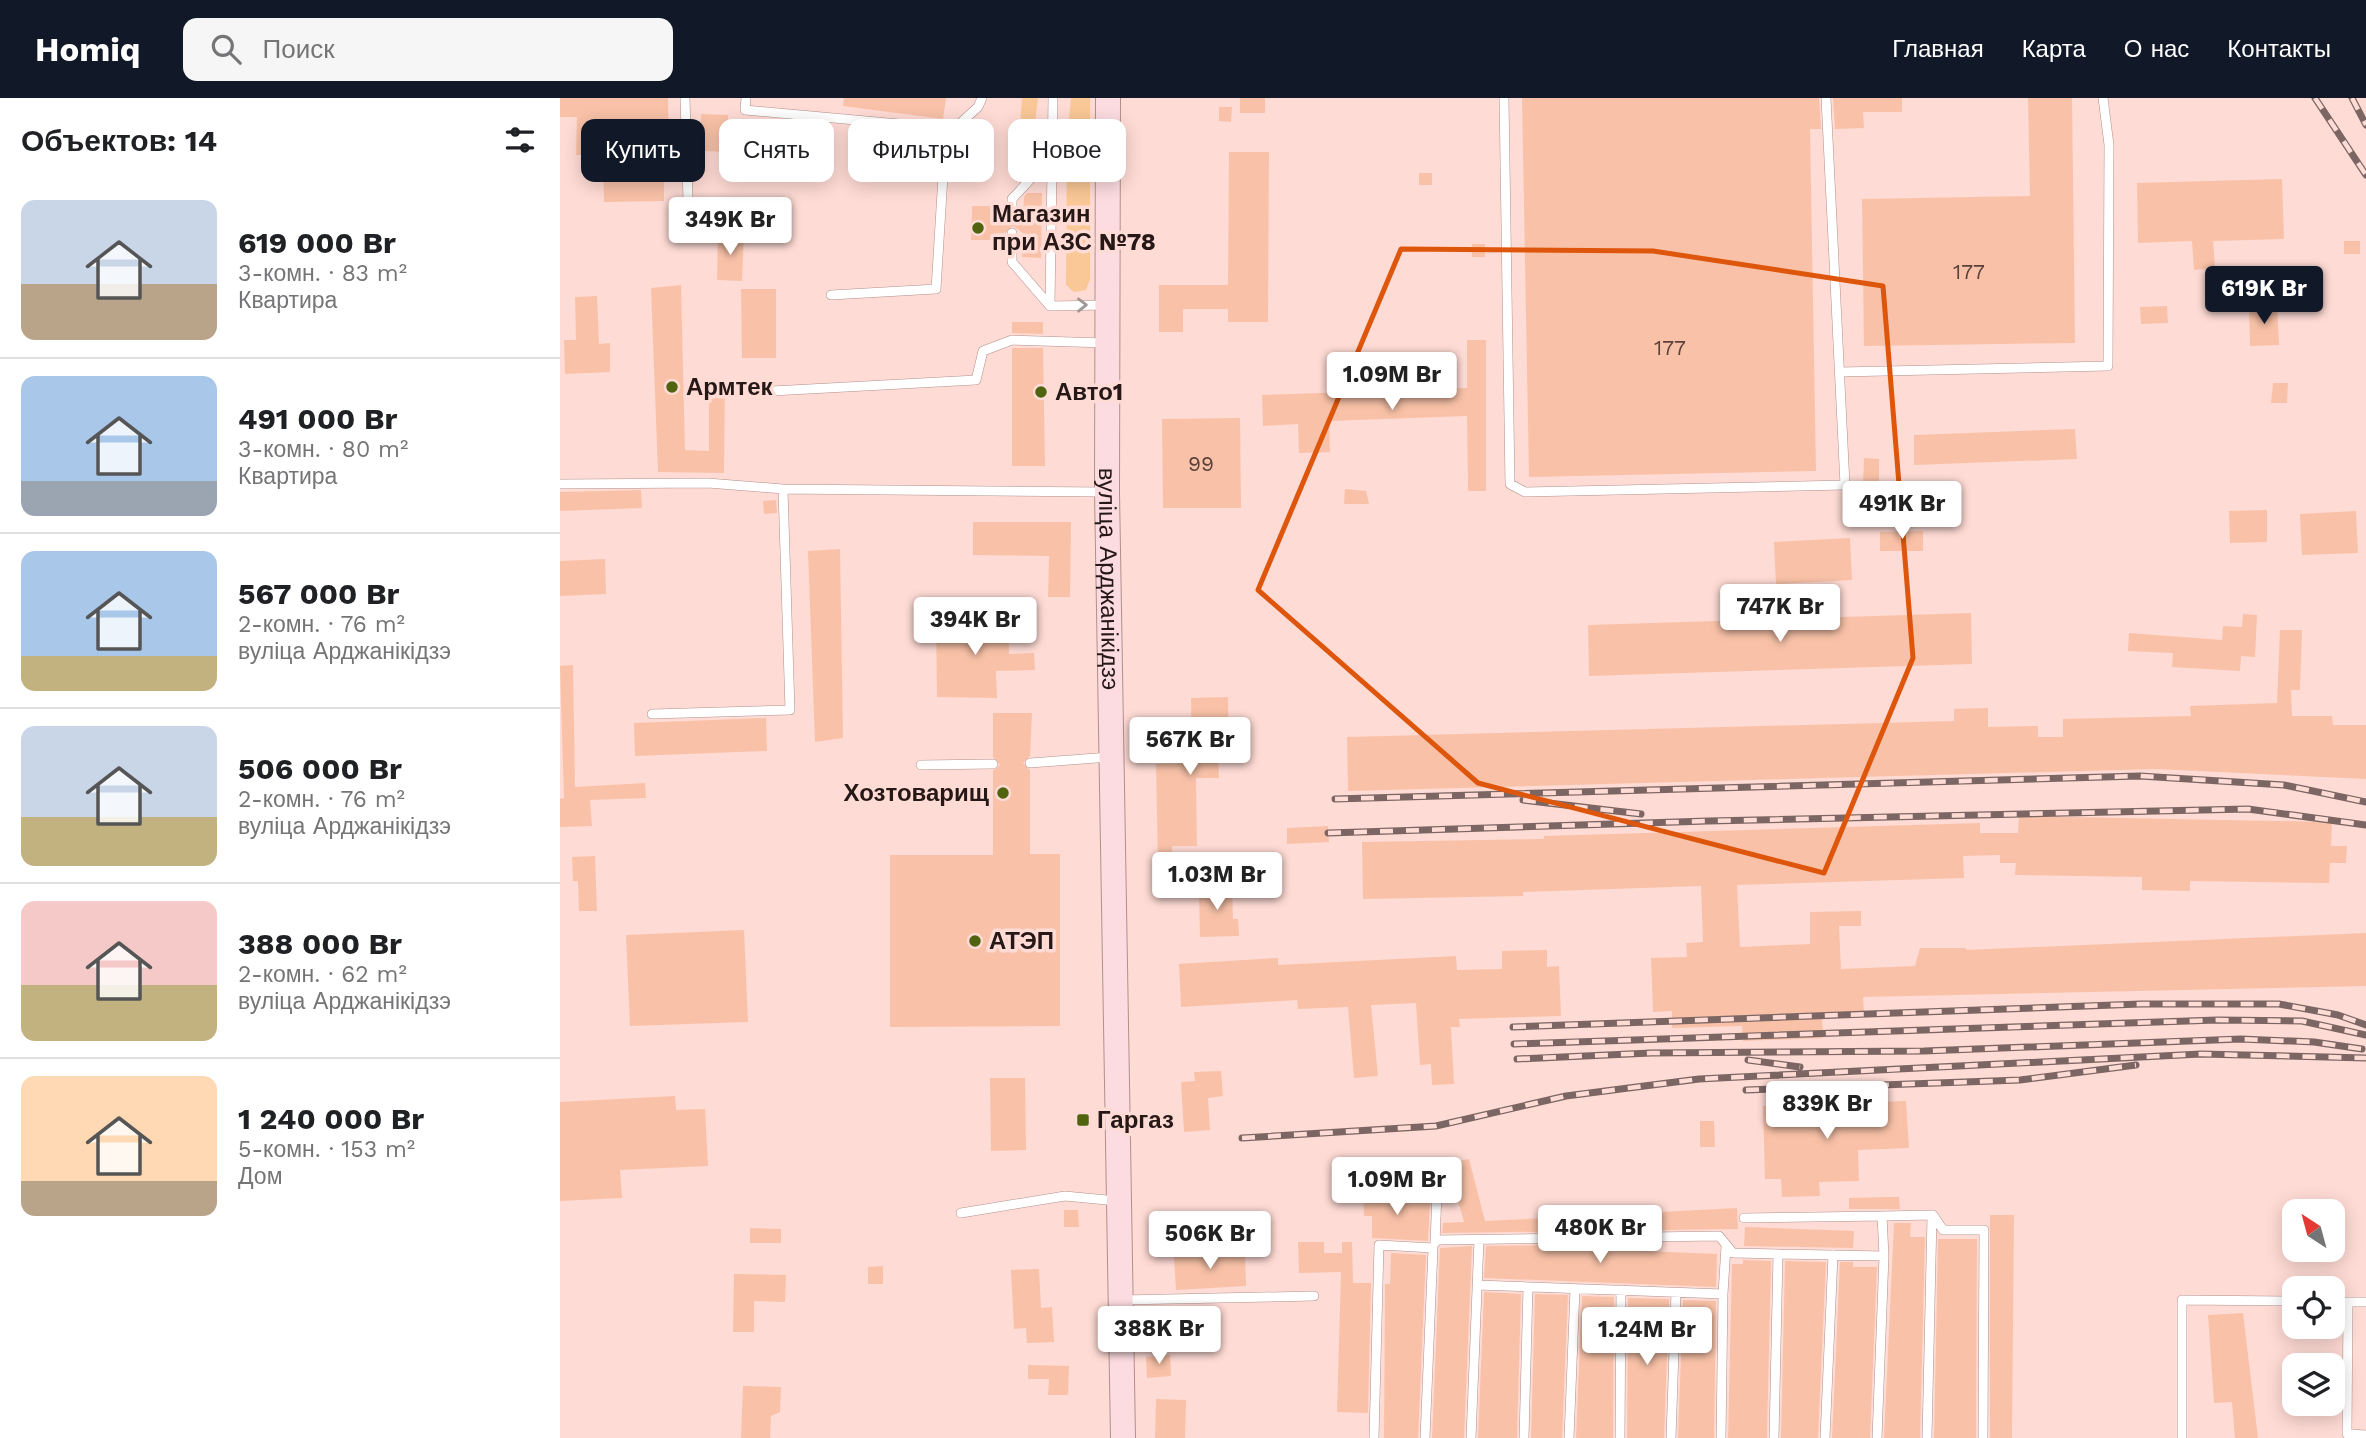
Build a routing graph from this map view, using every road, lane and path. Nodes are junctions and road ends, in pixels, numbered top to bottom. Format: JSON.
{"nodes":[{"id":1,"x":685,"y":98,"type":"edge"},
{"id":2,"x":746,"y":98,"type":"edge"},
{"id":3,"x":982,"y":98,"type":"edge"},
{"id":4,"x":1053,"y":98,"type":"edge"},
{"id":5,"x":1108,"y":98,"type":"edge"},
{"id":6,"x":1504,"y":98,"type":"edge"},
{"id":7,"x":1826,"y":98,"type":"edge"},
{"id":8,"x":2103,"y":98,"type":"edge"},
{"id":9,"x":848,"y":119,"type":"edge"},
{"id":10,"x":965,"y":119,"type":"edge"},
{"id":11,"x":1052,"y":119,"type":"edge"},
{"id":12,"x":943,"y":182,"type":"edge"},
{"id":13,"x":1028,"y":182,"type":"edge"},
{"id":14,"x":1051,"y":182,"type":"edge"},
{"id":15,"x":688,"y":201,"type":"dead end"},
{"id":16,"x":1012,"y":217,"type":"dead end"},
{"id":17,"x":1012,"y":233,"type":"dead end"},
{"id":18,"x":831,"y":295,"type":"dead end"},
{"id":19,"x":1107,"y":305,"type":"junction"},
{"id":20,"x":1050,"y":306,"type":"junction"},
{"id":21,"x":1107,"y":343,"type":"junction"},
{"id":22,"x":1840,"y":372,"type":"junction"},
{"id":23,"x":772,"y":391,"type":"dead end"},
{"id":24,"x":560,"y":484,"type":"edge"},
{"id":25,"x":783,"y":489,"type":"junction"},
{"id":26,"x":1107,"y":492,"type":"junction"},
{"id":27,"x":652,"y":714,"type":"dead end"},
{"id":28,"x":1111,"y":756,"type":"junction"},
{"id":29,"x":1030,"y":763,"type":"dead end"},
{"id":30,"x":993,"y":764,"type":"dead end"},
{"id":31,"x":921,"y":765,"type":"dead end"},
{"id":32,"x":1393,"y":1193,"type":"dead end"},
{"id":33,"x":1119,"y":1201,"type":"junction"},
{"id":34,"x":961,"y":1213,"type":"dead end"},
{"id":35,"x":1933,"y":1214,"type":"junction"},
{"id":36,"x":1882,"y":1216,"type":"junction"},
{"id":37,"x":1744,"y":1218,"type":"dead end"},
{"id":38,"x":1479,"y":1240,"type":"junction"},
{"id":39,"x":1434,"y":1244,"type":"junction"},
{"id":40,"x":1726,"y":1246,"type":"junction"},
{"id":41,"x":1778,"y":1254,"type":"junction"},
{"id":42,"x":1833,"y":1255,"type":"junction"},
{"id":43,"x":1884,"y":1256,"type":"junction"},
{"id":44,"x":1477,"y":1285,"type":"junction"},
{"id":45,"x":1528,"y":1287,"type":"junction"},
{"id":46,"x":1575,"y":1289,"type":"junction"},
{"id":47,"x":1621,"y":1290,"type":"junction"},
{"id":48,"x":1676,"y":1292,"type":"junction"},
{"id":49,"x":1723,"y":1294,"type":"junction"},
{"id":50,"x":1314,"y":1296,"type":"dead end"},
{"id":51,"x":1120,"y":1300,"type":"junction"},
{"id":52,"x":2282,"y":1301,"type":"edge"},
{"id":53,"x":2348,"y":1302,"type":"joint"},
{"id":54,"x":2366,"y":1302,"type":"edge"},
{"id":55,"x":2366,"y":1435,"type":"edge"},
{"id":56,"x":1123,"y":1438,"type":"edge"},
{"id":57,"x":1374,"y":1438,"type":"edge"},
{"id":58,"x":1425,"y":1438,"type":"edge"},
{"id":59,"x":1471,"y":1438,"type":"edge"},
{"id":60,"x":1524,"y":1438,"type":"edge"},
{"id":61,"x":1569,"y":1438,"type":"edge"},
{"id":62,"x":1620,"y":1438,"type":"edge"},
{"id":63,"x":1671,"y":1438,"type":"edge"},
{"id":64,"x":1721,"y":1438,"type":"edge"},
{"id":65,"x":1774,"y":1438,"type":"edge"},
{"id":66,"x":1825,"y":1438,"type":"edge"},
{"id":67,"x":1877,"y":1438,"type":"edge"},
{"id":68,"x":1927,"y":1438,"type":"edge"},
{"id":69,"x":1983,"y":1438,"type":"edge"},
{"id":70,"x":2182,"y":1438,"type":"edge"}],
"edges":[{"from":1,"to":15,"type":"lane"},
{"from":2,"to":9,"type":"lane"},
{"from":3,"to":10,"type":"lane"},
{"from":4,"to":11,"type":"lane"},
{"from":5,"to":19,"type":"main road","name":"вуліца Арджанікідзэ"},
{"from":6,"to":22,"type":"lane"},
{"from":7,"to":22,"type":"lane"},
{"from":8,"to":22,"type":"lane"},
{"from":12,"to":18,"type":"lane"},
{"from":13,"to":16,"type":"lane"},
{"from":14,"to":20,"type":"lane"},
{"from":17,"to":20,"type":"lane"},
{"from":20,"to":19,"type":"lane","one_way":true},
{"from":19,"to":21,"type":"main road","name":"вуліца Арджанікідзэ"},
{"from":21,"to":23,"type":"lane"},
{"from":21,"to":26,"type":"main road","name":"вуліца Арджанікідзэ"},
{"from":24,"to":25,"type":"lane"},
{"from":25,"to":26,"type":"lane"},
{"from":25,"to":27,"type":"lane"},
{"from":26,"to":28,"type":"main road","name":"вуліца Арджанікідзэ"},
{"from":28,"to":29,"type":"lane"},
{"from":28,"to":33,"type":"main road","name":"вуліца Арджанікідзэ"},
{"from":30,"to":31,"type":"lane"},
{"from":32,"to":39,"type":"lane"},
{"from":33,"to":34,"type":"lane"},
{"from":33,"to":51,"type":"main road","name":"вуліца Арджанікідзэ"},
{"from":35,"to":36,"type":"lane"},
{"from":35,"to":68,"type":"lane"},
{"from":35,"to":69,"type":"lane"},
{"from":36,"to":37,"type":"lane"},
{"from":36,"to":43,"type":"lane"},
{"from":38,"to":39,"type":"lane"},
{"from":38,"to":40,"type":"lane"},
{"from":38,"to":44,"type":"lane"},
{"from":39,"to":57,"type":"lane"},
{"from":39,"to":58,"type":"lane"},
{"from":40,"to":41,"type":"lane"},
{"from":40,"to":49,"type":"lane"},
{"from":41,"to":42,"type":"lane"},
{"from":41,"to":65,"type":"lane"},
{"from":42,"to":43,"type":"lane"},
{"from":42,"to":66,"type":"lane"},
{"from":43,"to":67,"type":"lane"},
{"from":44,"to":45,"type":"lane"},
{"from":44,"to":59,"type":"lane"},
{"from":45,"to":46,"type":"lane"},
{"from":45,"to":60,"type":"lane"},
{"from":46,"to":47,"type":"lane"},
{"from":46,"to":61,"type":"lane"},
{"from":47,"to":48,"type":"lane"},
{"from":47,"to":62,"type":"lane"},
{"from":48,"to":49,"type":"lane"},
{"from":48,"to":63,"type":"lane"},
{"from":49,"to":64,"type":"lane"},
{"from":50,"to":51,"type":"lane"},
{"from":51,"to":56,"type":"main road","name":"вуліца Арджанікідзэ"},
{"from":52,"to":70,"type":"lane"},
{"from":53,"to":54,"type":"lane"},
{"from":53,"to":55,"type":"lane"}]}
